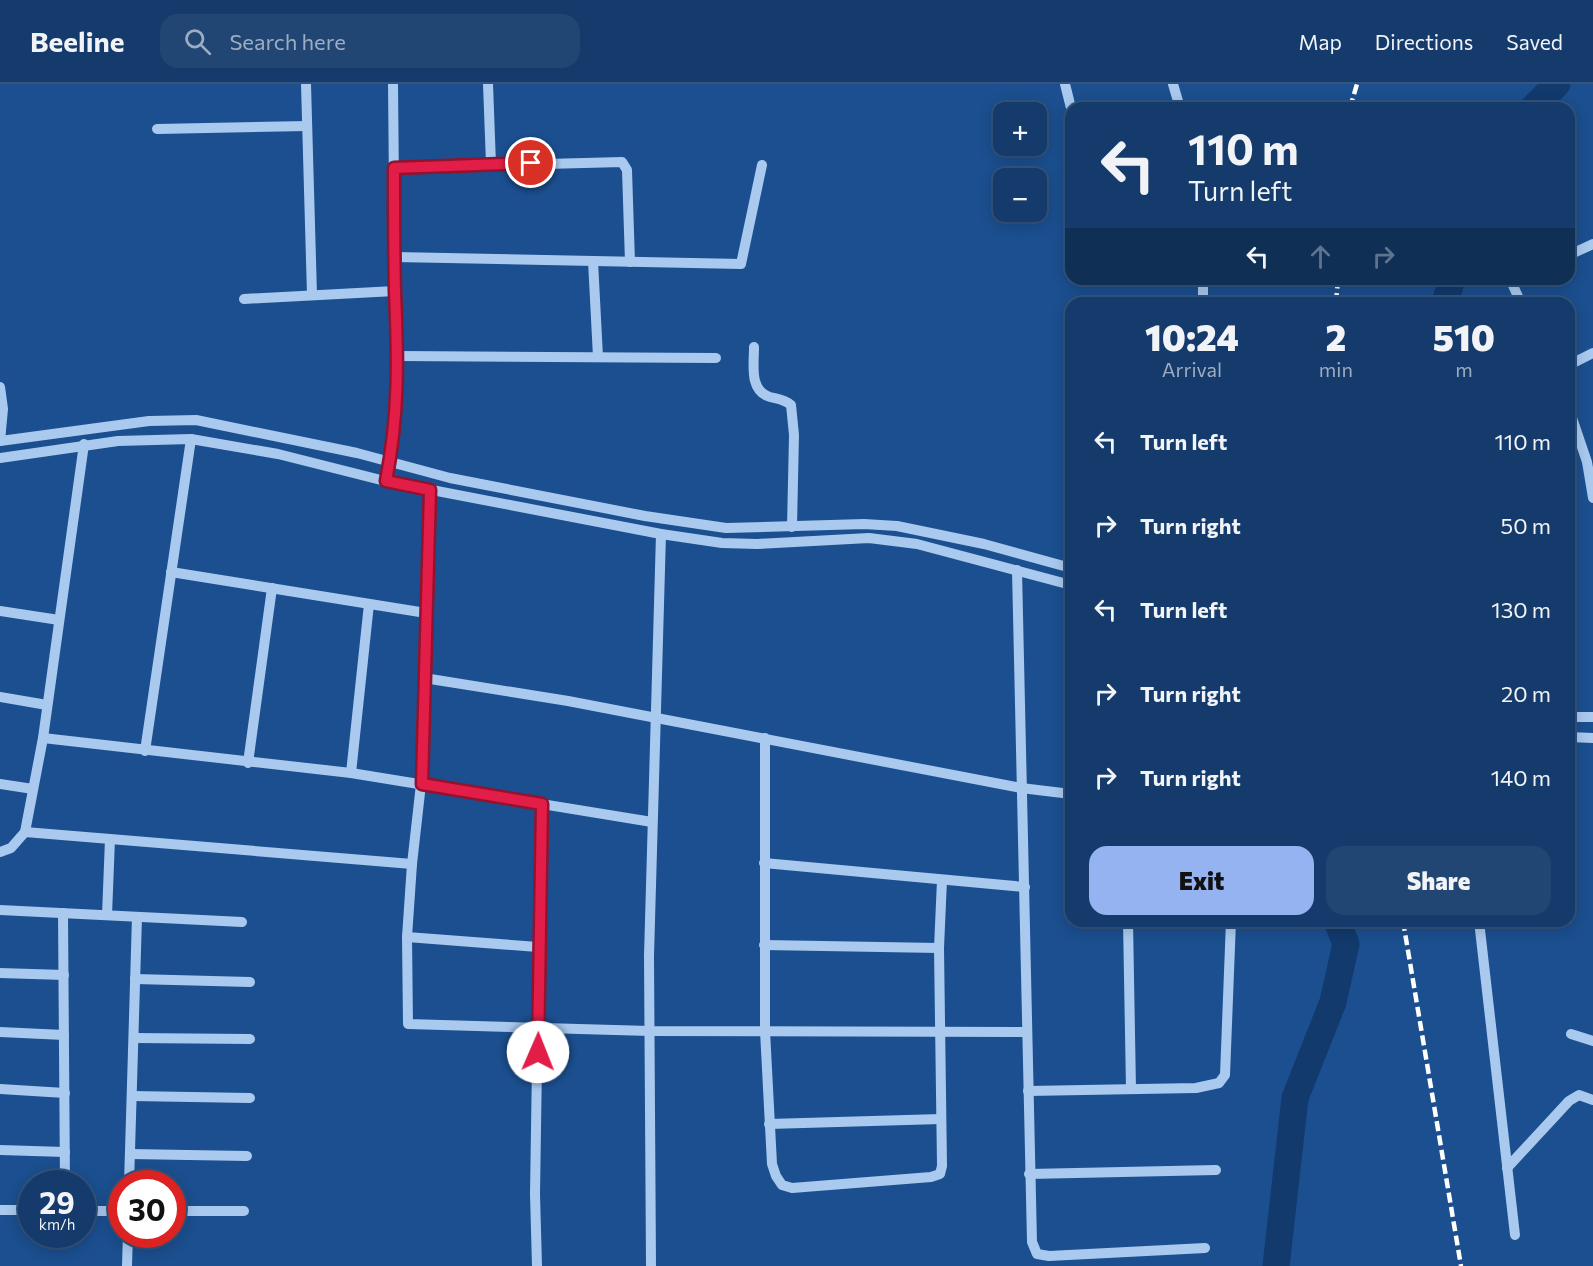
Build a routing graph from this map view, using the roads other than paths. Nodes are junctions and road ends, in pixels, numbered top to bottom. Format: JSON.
{"nodes":[{"id":1,"x":306,"y":84,"type":"edge"},
{"id":2,"x":393,"y":84,"type":"edge"},
{"id":3,"x":488,"y":84,"type":"edge"},
{"id":4,"x":1065,"y":84,"type":"edge"},
{"id":5,"x":1173,"y":84,"type":"edge"},
{"id":6,"x":1070,"y":102,"type":"edge"},
{"id":7,"x":1178,"y":102,"type":"edge"},
{"id":8,"x":307,"y":126,"type":"junction"},
{"id":9,"x":157,"y":129,"type":"dead end"},
{"id":10,"x":491,"y":164,"type":"junction"},
{"id":11,"x":762,"y":165,"type":"dead end"},
{"id":12,"x":394,"y":168,"type":"junction"},
{"id":13,"x":1593,"y":244,"type":"edge"},
{"id":14,"x":1575,"y":252,"type":"edge"},
{"id":15,"x":395,"y":258,"type":"junction"},
{"id":16,"x":592,"y":261,"type":"junction"},
{"id":17,"x":630,"y":262,"type":"junction"},
{"id":18,"x":395,"y":291,"type":"junction"},
{"id":19,"x":312,"y":296,"type":"junction"},
{"id":20,"x":244,"y":299,"type":"dead end"},
{"id":21,"x":754,"y":347,"type":"dead end"},
{"id":22,"x":1593,"y":353,"type":"edge"},
{"id":23,"x":399,"y":356,"type":"junction"},
{"id":24,"x":598,"y":357,"type":"junction"},
{"id":25,"x":716,"y":358,"type":"dead end"},
{"id":26,"x":1575,"y":362,"type":"edge"},
{"id":27,"x":0,"y":387,"type":"edge"},
{"id":28,"x":1575,"y":424,"type":"edge"},
{"id":29,"x":191,"y":439,"type":"junction"},
{"id":30,"x":0,"y":441,"type":"edge"},
{"id":31,"x":84,"y":444,"type":"junction"},
{"id":32,"x":0,"y":458,"type":"edge"},
{"id":33,"x":1590,"y":461,"type":"edge"},
{"id":34,"x":389,"y":462,"type":"junction"},
{"id":35,"x":386,"y":481,"type":"junction"},
{"id":36,"x":430,"y":490,"type":"junction"},
{"id":37,"x":1593,"y":498,"type":"edge"},
{"id":38,"x":792,"y":527,"type":"junction"},
{"id":39,"x":661,"y":534,"type":"junction"},
{"id":40,"x":1065,"y":566,"type":"edge"},
{"id":41,"x":1017,"y":570,"type":"junction"},
{"id":42,"x":171,"y":572,"type":"junction"},
{"id":43,"x":1065,"y":583,"type":"edge"},
{"id":44,"x":272,"y":588,"type":"junction"},
{"id":45,"x":369,"y":603,"type":"junction"},
{"id":46,"x":0,"y":611,"type":"edge"},
{"id":47,"x":426,"y":613,"type":"junction"},
{"id":48,"x":59,"y":620,"type":"junction"},
{"id":49,"x":424,"y":678,"type":"junction"},
{"id":50,"x":0,"y":697,"type":"edge"},
{"id":51,"x":47,"y":705,"type":"junction"},
{"id":52,"x":1575,"y":717,"type":"edge"},
{"id":53,"x":1593,"y":717,"type":"edge"},
{"id":54,"x":656,"y":718,"type":"junction"},
{"id":55,"x":1575,"y":737,"type":"edge"},
{"id":56,"x":42,"y":738,"type":"junction"},
{"id":57,"x":765,"y":738,"type":"junction"},
{"id":58,"x":1593,"y":738,"type":"edge"},
{"id":59,"x":145,"y":751,"type":"junction"},
{"id":60,"x":248,"y":763,"type":"junction"},
{"id":61,"x":351,"y":773,"type":"junction"},
{"id":62,"x":0,"y":784,"type":"edge"},
{"id":63,"x":422,"y":784,"type":"junction"},
{"id":64,"x":1021,"y":788,"type":"junction"},
{"id":65,"x":33,"y":789,"type":"junction"},
{"id":66,"x":1065,"y":793,"type":"edge"},
{"id":67,"x":542,"y":804,"type":"junction"},
{"id":68,"x":652,"y":822,"type":"junction"},
{"id":69,"x":25,"y":832,"type":"junction"},
{"id":70,"x":110,"y":839,"type":"junction"},
{"id":71,"x":0,"y":852,"type":"edge"},
{"id":72,"x":764,"y":863,"type":"junction"},
{"id":73,"x":412,"y":864,"type":"junction"},
{"id":74,"x":942,"y":880,"type":"junction"},
{"id":75,"x":1025,"y":887,"type":"junction"},
{"id":76,"x":0,"y":910,"type":"edge"},
{"id":77,"x":63,"y":913,"type":"junction"},
{"id":78,"x":107,"y":915,"type":"junction"},
{"id":79,"x":137,"y":916,"type":"junction"},
{"id":80,"x":242,"y":922,"type":"dead end"},
{"id":81,"x":1128,"y":927,"type":"edge"},
{"id":82,"x":1231,"y":927,"type":"edge"},
{"id":83,"x":1480,"y":927,"type":"edge"},
{"id":84,"x":407,"y":937,"type":"junction"},
{"id":85,"x":764,"y":945,"type":"junction"},
{"id":86,"x":538,"y":947,"type":"junction"},
{"id":87,"x":939,"y":948,"type":"junction"},
{"id":88,"x":0,"y":973,"type":"edge"},
{"id":89,"x":64,"y":975,"type":"junction"},
{"id":90,"x":135,"y":979,"type":"junction"},
{"id":91,"x":250,"y":982,"type":"dead end"},
{"id":92,"x":538,"y":1028,"type":"junction"},
{"id":93,"x":650,"y":1031,"type":"junction"},
{"id":94,"x":765,"y":1031,"type":"junction"},
{"id":95,"x":0,"y":1032,"type":"edge"},
{"id":96,"x":940,"y":1032,"type":"junction"},
{"id":97,"x":1027,"y":1032,"type":"junction"},
{"id":98,"x":1571,"y":1034,"type":"dead end"},
{"id":99,"x":64,"y":1035,"type":"junction"},
{"id":100,"x":134,"y":1038,"type":"junction"},
{"id":101,"x":250,"y":1039,"type":"dead end"},
{"id":102,"x":1593,"y":1041,"type":"edge"},
{"id":103,"x":0,"y":1089,"type":"edge"},
{"id":104,"x":1131,"y":1089,"type":"junction"},
{"id":105,"x":1028,"y":1091,"type":"junction"},
{"id":106,"x":65,"y":1093,"type":"junction"},
{"id":107,"x":132,"y":1096,"type":"junction"},
{"id":108,"x":250,"y":1098,"type":"dead end"},
{"id":109,"x":1593,"y":1100,"type":"edge"},
{"id":110,"x":941,"y":1119,"type":"junction"},
{"id":111,"x":769,"y":1124,"type":"junction"},
{"id":112,"x":0,"y":1150,"type":"edge"},
{"id":113,"x":65,"y":1152,"type":"junction"},
{"id":114,"x":130,"y":1154,"type":"junction"},
{"id":115,"x":247,"y":1156,"type":"dead end"},
{"id":116,"x":1507,"y":1168,"type":"junction"},
{"id":117,"x":65,"y":1170,"type":"edge"},
{"id":118,"x":129,"y":1170,"type":"edge"},
{"id":119,"x":1216,"y":1170,"type":"dead end"},
{"id":120,"x":1029,"y":1174,"type":"junction"},
{"id":121,"x":0,"y":1210,"type":"edge"},
{"id":122,"x":18,"y":1210,"type":"edge"},
{"id":123,"x":186,"y":1211,"type":"edge"},
{"id":124,"x":244,"y":1211,"type":"dead end"},
{"id":125,"x":1515,"y":1235,"type":"dead end"},
{"id":126,"x":128,"y":1248,"type":"edge"},
{"id":127,"x":1205,"y":1248,"type":"dead end"},
{"id":128,"x":127,"y":1266,"type":"edge"},
{"id":129,"x":537,"y":1266,"type":"edge"},
{"id":130,"x":651,"y":1266,"type":"edge"}],
"edges":[{"from":1,"to":8,"type":"street"},
{"from":2,"to":12,"type":"street"},
{"from":3,"to":10,"type":"street"},
{"from":4,"to":6,"type":"street"},
{"from":5,"to":7,"type":"street"},
{"from":8,"to":9,"type":"street"},
{"from":8,"to":19,"type":"street"},
{"from":10,"to":12,"type":"street"},
{"from":10,"to":17,"type":"street"},
{"from":11,"to":17,"type":"street"},
{"from":12,"to":15,"type":"street"},
{"from":13,"to":14,"type":"street"},
{"from":15,"to":16,"type":"street"},
{"from":15,"to":18,"type":"street"},
{"from":16,"to":17,"type":"street"},
{"from":16,"to":24,"type":"street"},
{"from":18,"to":19,"type":"street"},
{"from":18,"to":23,"type":"street"},
{"from":19,"to":20,"type":"street"},
{"from":21,"to":38,"type":"street"},
{"from":22,"to":26,"type":"street"},
{"from":23,"to":24,"type":"street"},
{"from":23,"to":34,"type":"street"},
{"from":24,"to":25,"type":"street"},
{"from":27,"to":30,"type":"street"},
{"from":28,"to":33,"type":"street"},
{"from":29,"to":31,"type":"street"},
{"from":29,"to":35,"type":"street"},
{"from":29,"to":42,"type":"street"},
{"from":30,"to":34,"type":"street"},
{"from":31,"to":32,"type":"street"},
{"from":31,"to":48,"type":"street"},
{"from":33,"to":37,"type":"street"},
{"from":34,"to":35,"type":"street"},
{"from":34,"to":38,"type":"street"},
{"from":35,"to":36,"type":"street"},
{"from":36,"to":39,"type":"street"},
{"from":36,"to":47,"type":"street"},
{"from":38,"to":40,"type":"street"},
{"from":39,"to":41,"type":"street"},
{"from":39,"to":54,"type":"street"},
{"from":41,"to":43,"type":"street"},
{"from":41,"to":64,"type":"street"},
{"from":42,"to":44,"type":"street"},
{"from":42,"to":59,"type":"street"},
{"from":44,"to":45,"type":"street"},
{"from":44,"to":60,"type":"street"},
{"from":45,"to":47,"type":"street"},
{"from":45,"to":61,"type":"street"},
{"from":46,"to":48,"type":"street"},
{"from":47,"to":49,"type":"street"},
{"from":48,"to":51,"type":"street"},
{"from":49,"to":54,"type":"street"},
{"from":49,"to":63,"type":"street"},
{"from":50,"to":51,"type":"street"},
{"from":51,"to":56,"type":"street"},
{"from":52,"to":53,"type":"street"},
{"from":54,"to":57,"type":"street"},
{"from":54,"to":68,"type":"street"},
{"from":55,"to":58,"type":"street"},
{"from":56,"to":59,"type":"street"},
{"from":56,"to":65,"type":"street"},
{"from":57,"to":64,"type":"street"},
{"from":57,"to":72,"type":"street"},
{"from":59,"to":60,"type":"street"},
{"from":60,"to":61,"type":"street"},
{"from":61,"to":63,"type":"street"},
{"from":62,"to":65,"type":"street"},
{"from":63,"to":67,"type":"street"},
{"from":63,"to":73,"type":"street"},
{"from":64,"to":66,"type":"street"},
{"from":64,"to":75,"type":"street"},
{"from":65,"to":69,"type":"street"},
{"from":67,"to":68,"type":"street"},
{"from":67,"to":86,"type":"street"},
{"from":68,"to":93,"type":"street"},
{"from":69,"to":70,"type":"street"},
{"from":69,"to":71,"type":"street"},
{"from":70,"to":73,"type":"street"},
{"from":70,"to":78,"type":"street"},
{"from":72,"to":74,"type":"street"},
{"from":72,"to":85,"type":"street"},
{"from":73,"to":84,"type":"street"},
{"from":74,"to":75,"type":"street"},
{"from":74,"to":87,"type":"street"},
{"from":75,"to":97,"type":"street"},
{"from":76,"to":77,"type":"street"},
{"from":77,"to":78,"type":"street"},
{"from":77,"to":89,"type":"street"},
{"from":78,"to":79,"type":"street"},
{"from":79,"to":80,"type":"street"},
{"from":79,"to":90,"type":"street"},
{"from":81,"to":104,"type":"street"},
{"from":82,"to":104,"type":"street"},
{"from":83,"to":116,"type":"street"},
{"from":84,"to":86,"type":"street"},
{"from":84,"to":92,"type":"street"},
{"from":85,"to":87,"type":"street"},
{"from":85,"to":94,"type":"street"},
{"from":86,"to":92,"type":"street"},
{"from":87,"to":96,"type":"street"},
{"from":88,"to":89,"type":"street"},
{"from":89,"to":99,"type":"street"},
{"from":90,"to":91,"type":"street"},
{"from":90,"to":100,"type":"street"},
{"from":92,"to":93,"type":"street"},
{"from":92,"to":129,"type":"street"},
{"from":93,"to":94,"type":"street"},
{"from":93,"to":130,"type":"street"},
{"from":94,"to":96,"type":"street"},
{"from":94,"to":111,"type":"street"},
{"from":95,"to":99,"type":"street"},
{"from":96,"to":97,"type":"street"},
{"from":96,"to":110,"type":"street"},
{"from":97,"to":105,"type":"street"},
{"from":98,"to":102,"type":"street"},
{"from":99,"to":106,"type":"street"},
{"from":100,"to":101,"type":"street"},
{"from":100,"to":107,"type":"street"},
{"from":103,"to":106,"type":"street"},
{"from":104,"to":105,"type":"street"},
{"from":105,"to":120,"type":"street"},
{"from":106,"to":113,"type":"street"},
{"from":107,"to":108,"type":"street"},
{"from":107,"to":114,"type":"street"},
{"from":109,"to":116,"type":"street"},
{"from":110,"to":111,"type":"street"},
{"from":110,"to":111,"type":"street"},
{"from":112,"to":113,"type":"street"},
{"from":113,"to":117,"type":"street"},
{"from":114,"to":115,"type":"street"},
{"from":114,"to":118,"type":"street"},
{"from":116,"to":125,"type":"street"},
{"from":119,"to":120,"type":"street"},
{"from":120,"to":127,"type":"street"},
{"from":121,"to":122,"type":"street"},
{"from":123,"to":124,"type":"street"},
{"from":126,"to":128,"type":"street"}]}
